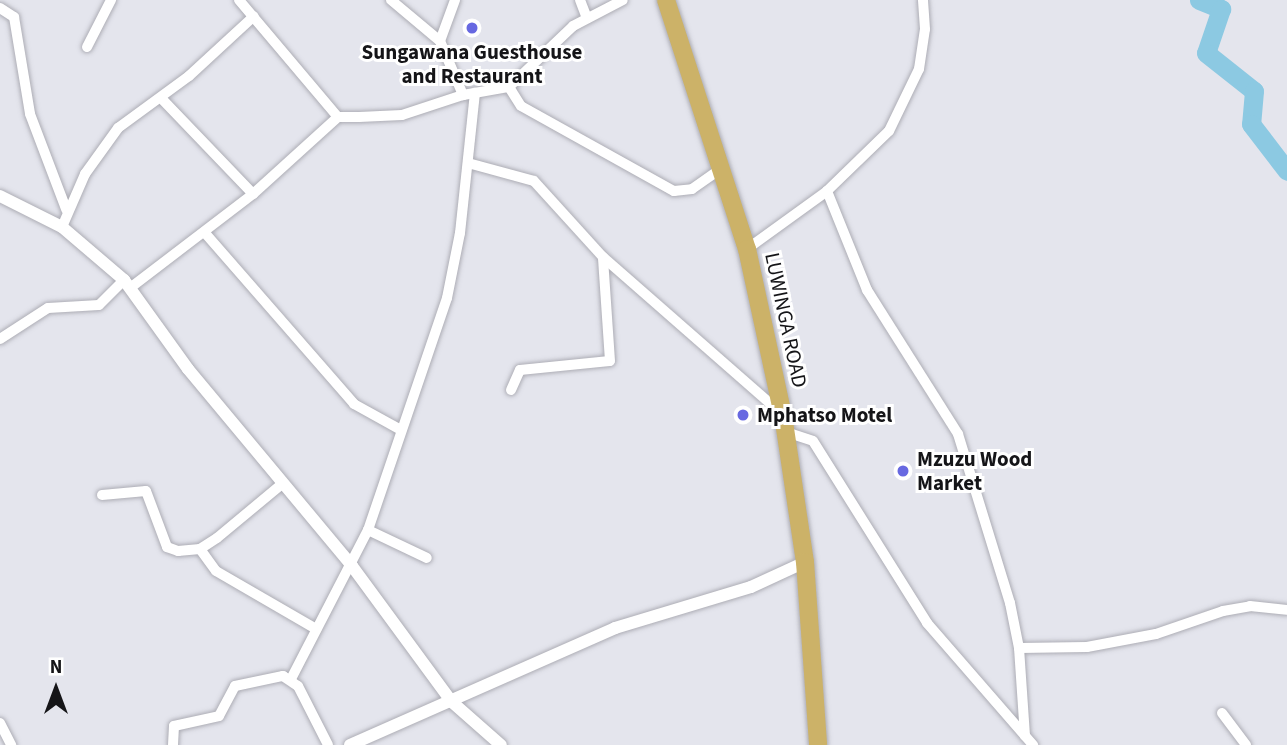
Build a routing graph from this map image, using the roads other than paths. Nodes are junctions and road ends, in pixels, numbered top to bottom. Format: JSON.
{"nodes":[{"id":1,"x":111,"y":0,"type":"edge"},
{"id":2,"x":239,"y":0,"type":"edge"},
{"id":3,"x":391,"y":0,"type":"edge"},
{"id":4,"x":455,"y":0,"type":"edge"},
{"id":5,"x":580,"y":0,"type":"edge"},
{"id":6,"x":623,"y":0,"type":"edge"},
{"id":7,"x":666,"y":0,"type":"edge"},
{"id":8,"x":923,"y":0,"type":"edge"},
{"id":9,"x":0,"y":8,"type":"edge"},
{"id":10,"x":254,"y":16,"type":"junction"},
{"id":11,"x":586,"y":16,"type":"junction"},
{"id":12,"x":440,"y":41,"type":"junction"},
{"id":13,"x":87,"y":47,"type":"dead end"},
{"id":14,"x":509,"y":86,"type":"junction"},
{"id":15,"x":475,"y":93,"type":"junction"},
{"id":16,"x":463,"y":95,"type":"junction"},
{"id":17,"x":161,"y":97,"type":"junction"},
{"id":18,"x":338,"y":117,"type":"junction"},
{"id":19,"x":468,"y":163,"type":"junction"},
{"id":20,"x":724,"y":167,"type":"junction"},
{"id":21,"x":827,"y":191,"type":"junction"},
{"id":22,"x":253,"y":194,"type":"junction"},
{"id":23,"x":0,"y":196,"type":"edge"},
{"id":24,"x":66,"y":209,"type":"junction"},
{"id":25,"x":62,"y":227,"type":"junction"},
{"id":26,"x":205,"y":233,"type":"junction"},
{"id":27,"x":747,"y":249,"type":"junction"},
{"id":28,"x":603,"y":257,"type":"junction"},
{"id":29,"x":127,"y":284,"type":"junction"},
{"id":30,"x":0,"y":339,"type":"edge"},
{"id":31,"x":510,"y":390,"type":"dead end"},
{"id":32,"x":785,"y":423,"type":"junction"},
{"id":33,"x":401,"y":430,"type":"junction"},
{"id":34,"x":282,"y":484,"type":"junction"},
{"id":35,"x":102,"y":495,"type":"dead end"},
{"id":36,"x":368,"y":530,"type":"junction"},
{"id":37,"x":200,"y":549,"type":"junction"},
{"id":38,"x":428,"y":558,"type":"dead end"},
{"id":39,"x":805,"y":562,"type":"junction"},
{"id":40,"x":352,"y":566,"type":"junction"},
{"id":41,"x":1287,"y":610,"type":"edge"},
{"id":42,"x":316,"y":629,"type":"junction"},
{"id":43,"x":1019,"y":648,"type":"junction"},
{"id":44,"x":291,"y":679,"type":"junction"},
{"id":45,"x":452,"y":702,"type":"junction"},
{"id":46,"x":1222,"y":713,"type":"dead end"},
{"id":47,"x":0,"y":723,"type":"edge"},
{"id":48,"x":1025,"y":736,"type":"junction"},
{"id":49,"x":11,"y":745,"type":"edge"},
{"id":50,"x":173,"y":745,"type":"edge"},
{"id":51,"x":328,"y":745,"type":"edge"},
{"id":52,"x":350,"y":745,"type":"edge"},
{"id":53,"x":501,"y":745,"type":"edge"},
{"id":54,"x":818,"y":745,"type":"edge"},
{"id":55,"x":1033,"y":745,"type":"edge"},
{"id":56,"x":1246,"y":745,"type":"edge"}],
"edges":[{"from":1,"to":13,"type":"street"},
{"from":2,"to":10,"type":"street"},
{"from":3,"to":12,"type":"street"},
{"from":4,"to":12,"type":"street"},
{"from":5,"to":11,"type":"street"},
{"from":6,"to":11,"type":"street"},
{"from":7,"to":20,"type":"highway","name":"LUWINGA ROAD"},
{"from":8,"to":21,"type":"street"},
{"from":9,"to":24,"type":"street"},
{"from":10,"to":17,"type":"street"},
{"from":10,"to":18,"type":"street"},
{"from":11,"to":14,"type":"street"},
{"from":12,"to":16,"type":"street"},
{"from":14,"to":15,"type":"street"},
{"from":14,"to":20,"type":"street"},
{"from":15,"to":16,"type":"street"},
{"from":15,"to":19,"type":"street"},
{"from":16,"to":18,"type":"street"},
{"from":17,"to":22,"type":"street"},
{"from":17,"to":24,"type":"street"},
{"from":18,"to":22,"type":"street"},
{"from":19,"to":28,"type":"street"},
{"from":19,"to":33,"type":"street"},
{"from":20,"to":27,"type":"highway","name":"LUWINGA ROAD"},
{"from":21,"to":27,"type":"street"},
{"from":21,"to":43,"type":"street"},
{"from":22,"to":26,"type":"street"},
{"from":23,"to":25,"type":"street"},
{"from":24,"to":25,"type":"street"},
{"from":25,"to":29,"type":"street"},
{"from":26,"to":29,"type":"street"},
{"from":26,"to":33,"type":"street"},
{"from":27,"to":32,"type":"highway","name":"LUWINGA ROAD"},
{"from":28,"to":31,"type":"street"},
{"from":28,"to":32,"type":"street"},
{"from":29,"to":30,"type":"street"},
{"from":29,"to":34,"type":"street"},
{"from":32,"to":39,"type":"highway","name":"LUWINGA ROAD"},
{"from":32,"to":48,"type":"street"},
{"from":33,"to":36,"type":"street"},
{"from":34,"to":37,"type":"street"},
{"from":34,"to":40,"type":"street"},
{"from":35,"to":37,"type":"street"},
{"from":36,"to":38,"type":"street"},
{"from":36,"to":40,"type":"street"},
{"from":37,"to":42,"type":"street"},
{"from":39,"to":45,"type":"street"},
{"from":39,"to":54,"type":"highway","name":"LUWINGA ROAD"},
{"from":40,"to":42,"type":"street"},
{"from":40,"to":45,"type":"street"},
{"from":41,"to":43,"type":"street"},
{"from":42,"to":44,"type":"street"},
{"from":43,"to":48,"type":"street"},
{"from":44,"to":50,"type":"street"},
{"from":44,"to":51,"type":"street"},
{"from":45,"to":52,"type":"street"},
{"from":45,"to":53,"type":"street"},
{"from":46,"to":56,"type":"street"},
{"from":47,"to":49,"type":"street"},
{"from":48,"to":55,"type":"street"}]}
